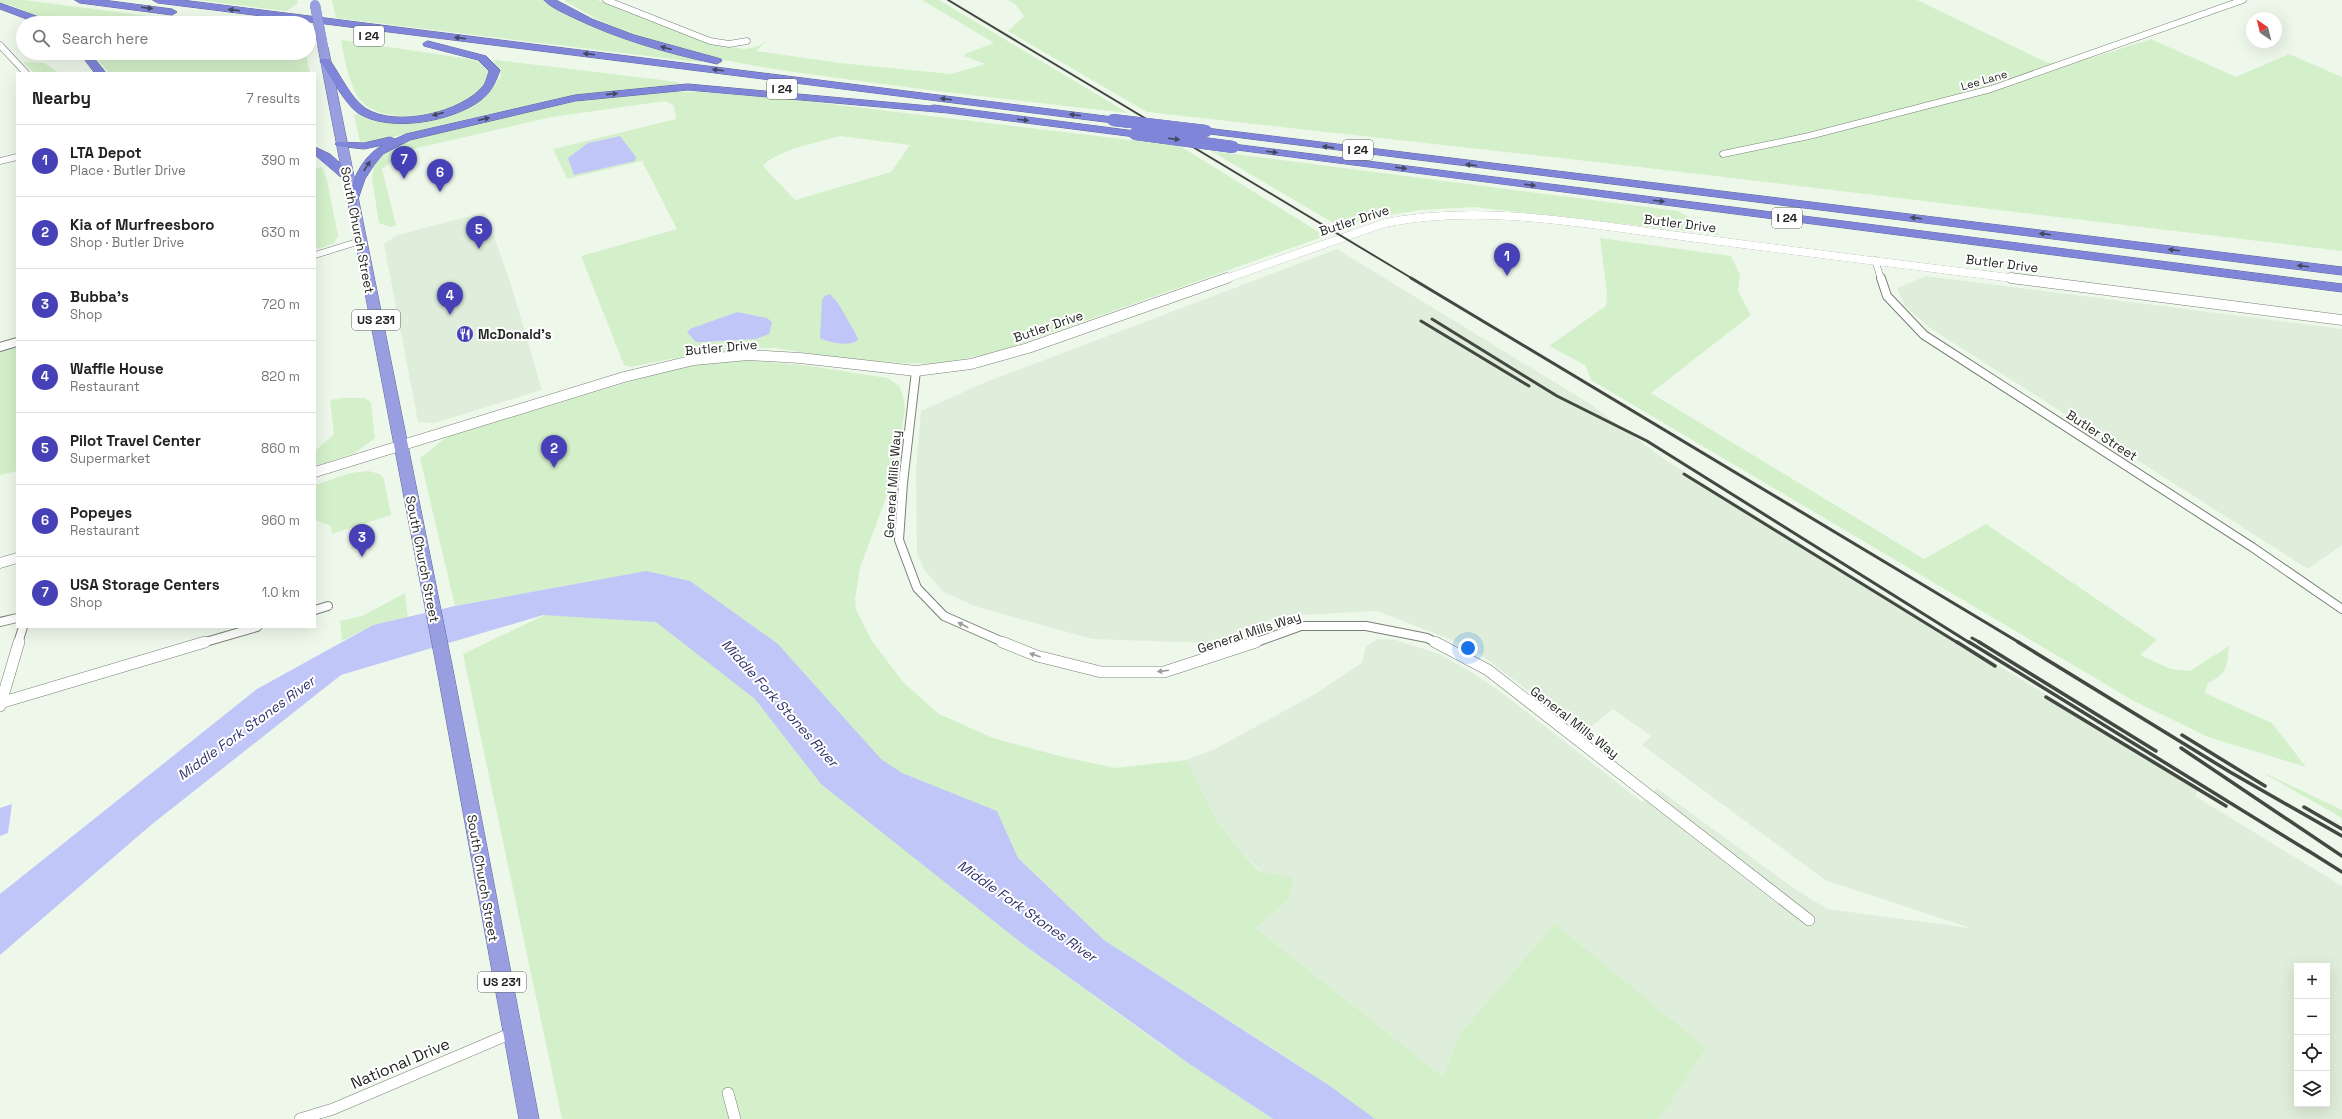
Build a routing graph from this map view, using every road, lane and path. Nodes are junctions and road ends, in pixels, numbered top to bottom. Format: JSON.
{"nodes":[{"id":1,"x":80,"y":0,"type":"edge"},
{"id":2,"x":158,"y":0,"type":"edge"},
{"id":3,"x":549,"y":0,"type":"edge"},
{"id":4,"x":606,"y":0,"type":"edge"},
{"id":5,"x":2243,"y":0,"type":"edge"},
{"id":6,"x":315,"y":2,"type":"edge"},
{"id":7,"x":0,"y":6,"type":"edge"},
{"id":8,"x":27,"y":16,"type":"edge"},
{"id":9,"x":207,"y":16,"type":"edge"},
{"id":10,"x":285,"y":16,"type":"edge"},
{"id":11,"x":316,"y":20,"type":"edge"},
{"id":12,"x":316,"y":30,"type":"edge"},
{"id":13,"x":747,"y":41,"type":"dead end"},
{"id":14,"x":428,"y":44,"type":"junction"},
{"id":15,"x":0,"y":45,"type":"edge"},
{"id":16,"x":91,"y":60,"type":"edge"},
{"id":17,"x":325,"y":60,"type":"junction"},
{"id":18,"x":25,"y":72,"type":"edge"},
{"id":19,"x":100,"y":72,"type":"edge"},
{"id":20,"x":840,"y":86,"type":"junction"},
{"id":21,"x":994,"y":116,"type":"junction"},
{"id":22,"x":406,"y":137,"type":"junction"},
{"id":23,"x":341,"y":144,"type":"junction"},
{"id":24,"x":316,"y":151,"type":"edge"},
{"id":25,"x":1723,"y":154,"type":"dead end"},
{"id":26,"x":16,"y":157,"type":"edge"},
{"id":27,"x":0,"y":161,"type":"edge"},
{"id":28,"x":347,"y":176,"type":"junction"},
{"id":29,"x":352,"y":202,"type":"junction"},
{"id":30,"x":360,"y":241,"type":"junction"},
{"id":31,"x":316,"y":255,"type":"edge"},
{"id":32,"x":1875,"y":260,"type":"junction"},
{"id":33,"x":2342,"y":271,"type":"edge"},
{"id":34,"x":2342,"y":288,"type":"edge"},
{"id":35,"x":2342,"y":320,"type":"edge"},
{"id":36,"x":16,"y":342,"type":"edge"},
{"id":37,"x":0,"y":347,"type":"edge"},
{"id":38,"x":916,"y":371,"type":"junction"},
{"id":39,"x":401,"y":446,"type":"junction"},
{"id":40,"x":316,"y":472,"type":"edge"},
{"id":41,"x":16,"y":558,"type":"edge"},
{"id":42,"x":0,"y":563,"type":"edge"},
{"id":43,"x":328,"y":606,"type":"dead end"},
{"id":44,"x":2342,"y":608,"type":"edge"},
{"id":45,"x":316,"y":610,"type":"edge"},
{"id":46,"x":16,"y":618,"type":"edge"},
{"id":47,"x":0,"y":622,"type":"edge"},
{"id":48,"x":23,"y":628,"type":"edge"},
{"id":49,"x":254,"y":628,"type":"edge"},
{"id":50,"x":0,"y":704,"type":"edge"},
{"id":51,"x":1809,"y":920,"type":"dead end"},
{"id":52,"x":512,"y":1033,"type":"junction"},
{"id":53,"x":728,"y":1093,"type":"dead end"},
{"id":54,"x":322,"y":1115,"type":"edge"},
{"id":55,"x":302,"y":1118,"type":"edge"},
{"id":56,"x":529,"y":1119,"type":"edge"},
{"id":57,"x":735,"y":1119,"type":"edge"}],
"edges":[{"from":1,"to":9,"type":"highway","one_way":true},
{"from":10,"to":2,"type":"highway","number":"I 24","one_way":true},
{"from":20,"to":3,"type":"highway","one_way":true},
{"from":4,"to":13,"type":"street"},
{"from":5,"to":25,"type":"street","name":"Lee Lane"},
{"from":6,"to":17,"type":"highway","name":"South Church Street","number":"US 231","bridge":true},
{"from":7,"to":8,"type":"highway"},
{"from":20,"to":11,"type":"highway","number":"I 24","one_way":true},
{"from":12,"to":14,"type":"highway","number":"I 24"},
{"from":14,"to":17,"type":"highway","one_way":true},
{"from":14,"to":21,"type":"highway","number":"I 24"},
{"from":15,"to":18,"type":"street"},
{"from":16,"to":19,"type":"highway"},
{"from":17,"to":23,"type":"highway","name":"South Church Street","number":"US 231"},
{"from":33,"to":20,"type":"highway","number":"I 24","one_way":true,"bridge":true},
{"from":22,"to":21,"type":"highway","one_way":true},
{"from":21,"to":34,"type":"highway","number":"I 24","one_way":true,"bridge":true},
{"from":22,"to":23,"type":"highway"},
{"from":29,"to":22,"type":"highway","one_way":true},
{"from":23,"to":28,"type":"highway","name":"South Church Street","number":"US 231"},
{"from":24,"to":28,"type":"highway"},
{"from":26,"to":27,"type":"street"},
{"from":28,"to":29,"type":"highway","name":"South Church Street","number":"US 231"},
{"from":29,"to":30,"type":"highway","name":"South Church Street","number":"US 231"},
{"from":30,"to":31,"type":"street"},
{"from":30,"to":39,"type":"highway","name":"South Church Street","number":"US 231"},
{"from":32,"to":35,"type":"street","name":"Butler Drive"},
{"from":32,"to":38,"type":"street","name":"Butler Drive"},
{"from":32,"to":44,"type":"street","name":"Butler Street"},
{"from":36,"to":37,"type":"street"},
{"from":38,"to":39,"type":"street","name":"Butler Drive"},
{"from":51,"to":38,"type":"street","name":"General Mills Way","one_way":true},
{"from":39,"to":40,"type":"street","name":"Butler Drive"},
{"from":39,"to":52,"type":"highway","name":"South Church Street","number":"US 231"},
{"from":41,"to":42,"type":"street"},
{"from":43,"to":45,"type":"street"},
{"from":46,"to":47,"type":"street"},
{"from":48,"to":50,"type":"street"},
{"from":49,"to":50,"type":"street"},
{"from":52,"to":54,"type":"street","name":"National Drive"},
{"from":52,"to":56,"type":"highway","name":"South Church Street","number":"US 231"},
{"from":53,"to":57,"type":"street"},
{"from":54,"to":55,"type":"street","name":"National Drive"}]}
